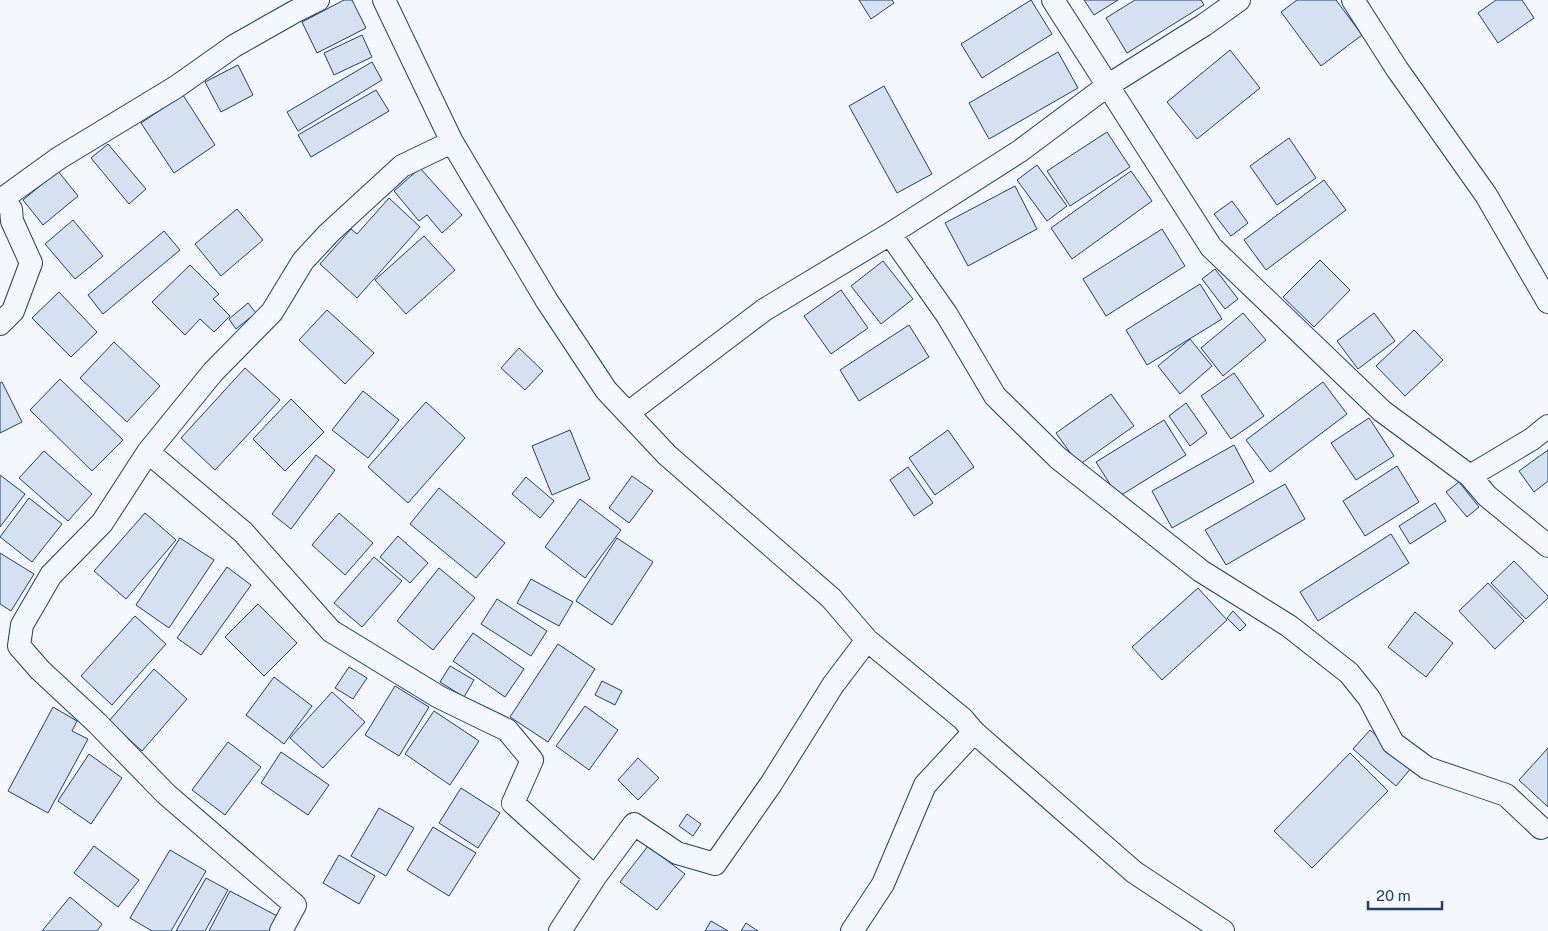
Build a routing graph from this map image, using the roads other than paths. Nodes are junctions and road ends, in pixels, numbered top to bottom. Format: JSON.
{"nodes":[{"id":1,"x":318,"y":0,"type":"edge"},
{"id":2,"x":384,"y":0,"type":"edge"},
{"id":3,"x":1053,"y":0,"type":"edge"},
{"id":4,"x":1240,"y":0,"type":"edge"},
{"id":5,"x":1353,"y":0,"type":"edge"},
{"id":6,"x":1107,"y":86,"type":"junction"},
{"id":7,"x":452,"y":142,"type":"junction"},
{"id":8,"x":1,"y":200,"type":"edge"},
{"id":9,"x":890,"y":234,"type":"junction"},
{"id":10,"x":1548,"y":302,"type":"edge"},
{"id":11,"x":0,"y":324,"type":"edge"},
{"id":12,"x":628,"y":413,"type":"junction"},
{"id":13,"x":1548,"y":426,"type":"edge"},
{"id":14,"x":148,"y":452,"type":"junction"},
{"id":15,"x":1470,"y":476,"type":"junction"},
{"id":16,"x":1548,"y":546,"type":"edge"},
{"id":17,"x":867,"y":640,"type":"junction"},
{"id":18,"x":974,"y":732,"type":"junction"},
{"id":19,"x":1541,"y":828,"type":"dead end"},
{"id":20,"x":595,"y":877,"type":"junction"},
{"id":21,"x":281,"y":931,"type":"edge"},
{"id":22,"x":560,"y":931,"type":"edge"},
{"id":23,"x":852,"y":931,"type":"edge"},
{"id":24,"x":1223,"y":931,"type":"edge"}],
"edges":[{"from":1,"to":8,"type":"street"},
{"from":2,"to":7,"type":"street"},
{"from":3,"to":6,"type":"street"},
{"from":4,"to":6,"type":"street"},
{"from":5,"to":10,"type":"street"},
{"from":6,"to":9,"type":"street"},
{"from":6,"to":15,"type":"street"},
{"from":7,"to":12,"type":"street"},
{"from":7,"to":14,"type":"street"},
{"from":8,"to":11,"type":"street"},
{"from":9,"to":12,"type":"street"},
{"from":9,"to":19,"type":"street"},
{"from":12,"to":17,"type":"street"},
{"from":13,"to":15,"type":"street"},
{"from":14,"to":20,"type":"street"},
{"from":14,"to":21,"type":"street"},
{"from":15,"to":16,"type":"street"},
{"from":17,"to":18,"type":"street"},
{"from":17,"to":20,"type":"street"},
{"from":18,"to":23,"type":"street"},
{"from":18,"to":24,"type":"street"},
{"from":20,"to":22,"type":"street"}]}
